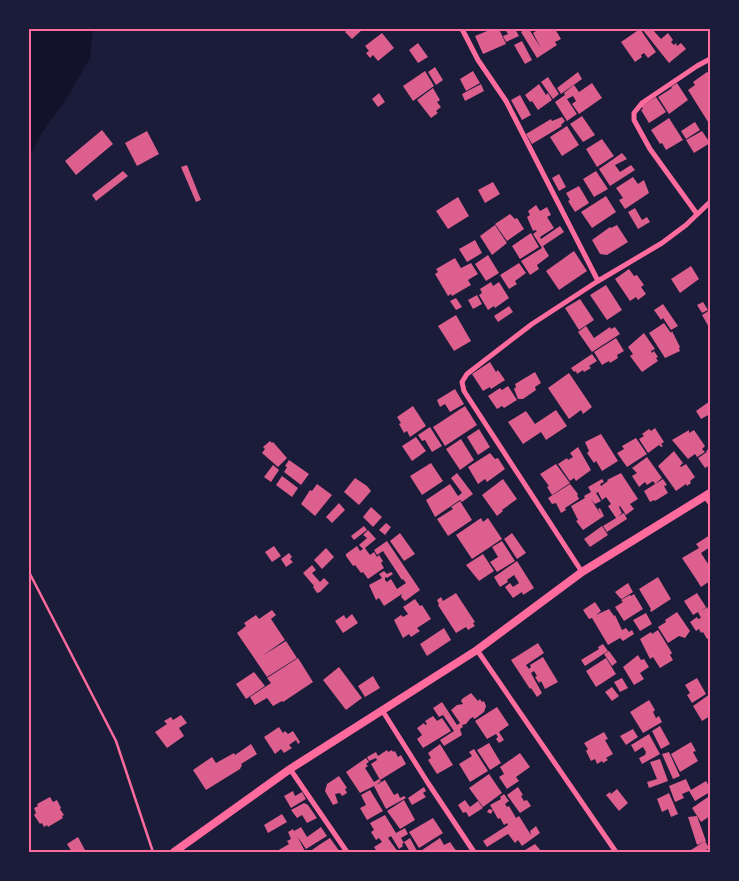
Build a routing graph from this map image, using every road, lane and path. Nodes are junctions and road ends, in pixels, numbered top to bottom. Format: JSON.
{"nodes":[{"id":1,"x":462,"y":29,"type":"edge"},
{"id":2,"x":710,"y":58,"type":"edge"},
{"id":3,"x":710,"y":202,"type":"edge"},
{"id":4,"x":697,"y":214,"type":"junction"},
{"id":5,"x":598,"y":281,"type":"junction"},
{"id":6,"x":708,"y":494,"type":"edge"},
{"id":7,"x":710,"y":503,"type":"edge"},
{"id":8,"x":29,"y":572,"type":"edge"},
{"id":9,"x":582,"y":572,"type":"junction"},
{"id":10,"x":477,"y":650,"type":"junction"},
{"id":11,"x":382,"y":710,"type":"junction"},
{"id":12,"x":290,"y":769,"type":"junction"},
{"id":13,"x":153,"y":852,"type":"edge"},
{"id":14,"x":174,"y":852,"type":"edge"},
{"id":15,"x":347,"y":852,"type":"edge"},
{"id":16,"x":474,"y":852,"type":"edge"},
{"id":17,"x":616,"y":852,"type":"edge"}],
"edges":[{"from":1,"to":5,"type":"street"},
{"from":2,"to":4,"type":"street"},
{"from":3,"to":4,"type":"street"},
{"from":4,"to":5,"type":"street"},
{"from":5,"to":9,"type":"street"},
{"from":6,"to":7,"type":"street"},
{"from":6,"to":9,"type":"main road"},
{"from":8,"to":13,"type":"lane"},
{"from":9,"to":10,"type":"main road"},
{"from":10,"to":11,"type":"main road"},
{"from":10,"to":17,"type":"street"},
{"from":11,"to":12,"type":"main road"},
{"from":11,"to":16,"type":"street"},
{"from":12,"to":14,"type":"main road"},
{"from":12,"to":15,"type":"street"}]}
